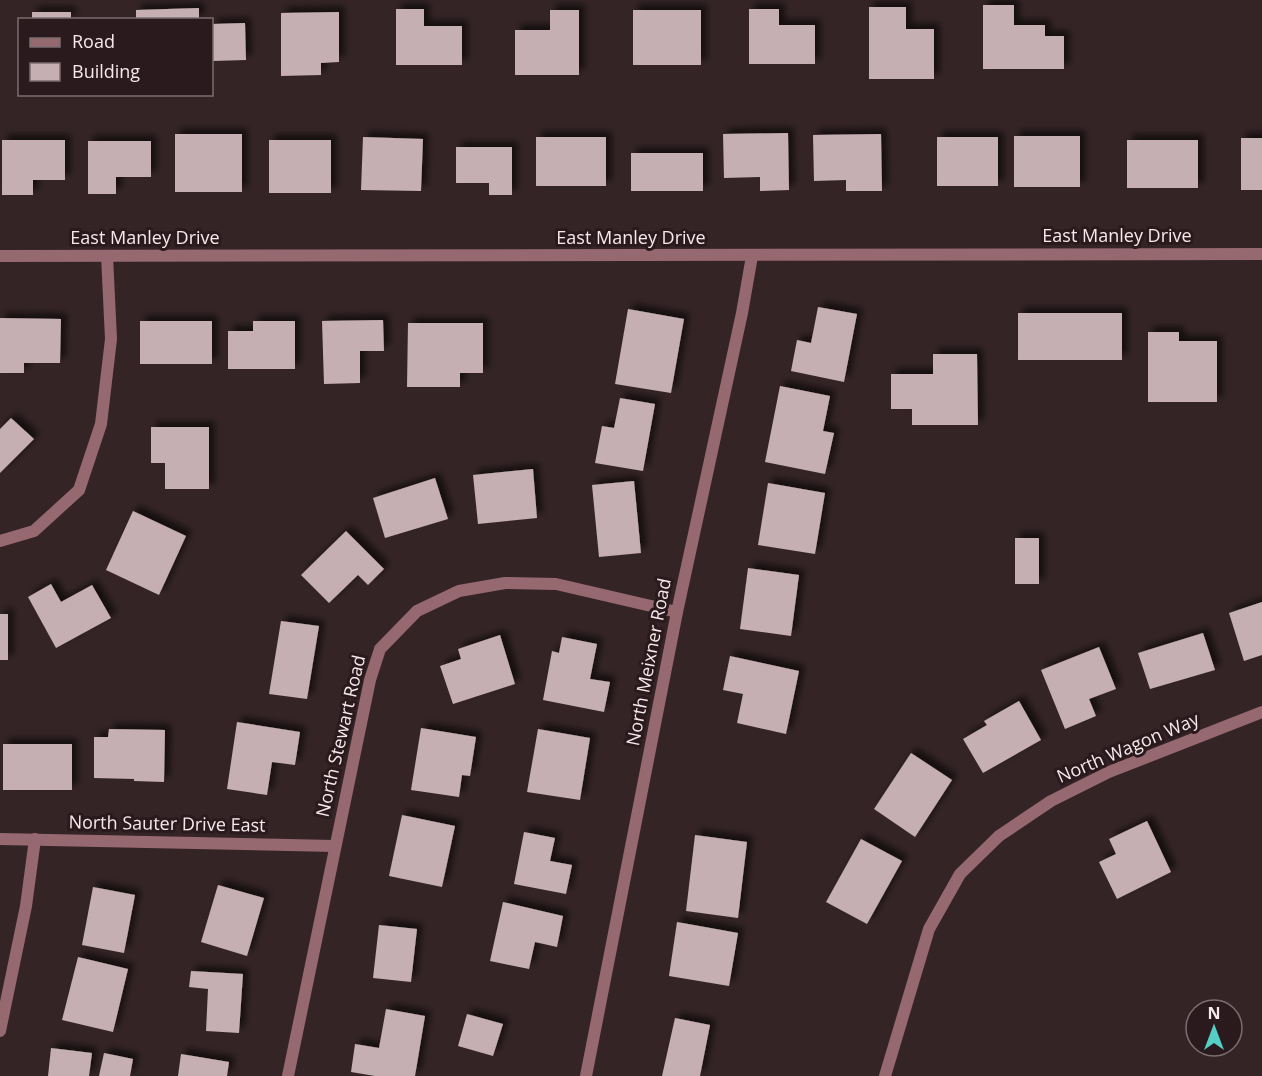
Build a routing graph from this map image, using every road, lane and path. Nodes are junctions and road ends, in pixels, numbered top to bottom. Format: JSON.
{"nodes":[{"id":1,"x":1262,"y":254,"type":"edge"},
{"id":2,"x":0,"y":256,"type":"edge"},
{"id":3,"x":107,"y":256,"type":"junction"},
{"id":4,"x":752,"y":256,"type":"junction"},
{"id":5,"x":0,"y":542,"type":"edge"},
{"id":6,"x":677,"y":612,"type":"junction"},
{"id":7,"x":1262,"y":712,"type":"edge"},
{"id":8,"x":0,"y":839,"type":"edge"},
{"id":9,"x":35,"y":839,"type":"junction"},
{"id":10,"x":334,"y":846,"type":"junction"},
{"id":11,"x":0,"y":1031,"type":"edge"},
{"id":12,"x":288,"y":1076,"type":"edge"},
{"id":13,"x":586,"y":1076,"type":"edge"},
{"id":14,"x":885,"y":1076,"type":"edge"}],
"edges":[{"from":1,"to":4,"type":"street","name":"East Manley Drive"},
{"from":2,"to":3,"type":"street","name":"East Manley Drive"},
{"from":3,"to":4,"type":"street","name":"East Manley Drive"},
{"from":3,"to":5,"type":"street"},
{"from":4,"to":6,"type":"street","name":"North Meixner Road"},
{"from":6,"to":10,"type":"street","name":"North Stewart Road"},
{"from":6,"to":13,"type":"street","name":"North Meixner Road"},
{"from":7,"to":14,"type":"street","name":"North Wagon Way"},
{"from":8,"to":9,"type":"street","name":"North Sauter Drive East"},
{"from":9,"to":10,"type":"street","name":"North Sauter Drive East"},
{"from":9,"to":11,"type":"street"},
{"from":10,"to":12,"type":"street","name":"North Stewart Road"}]}
